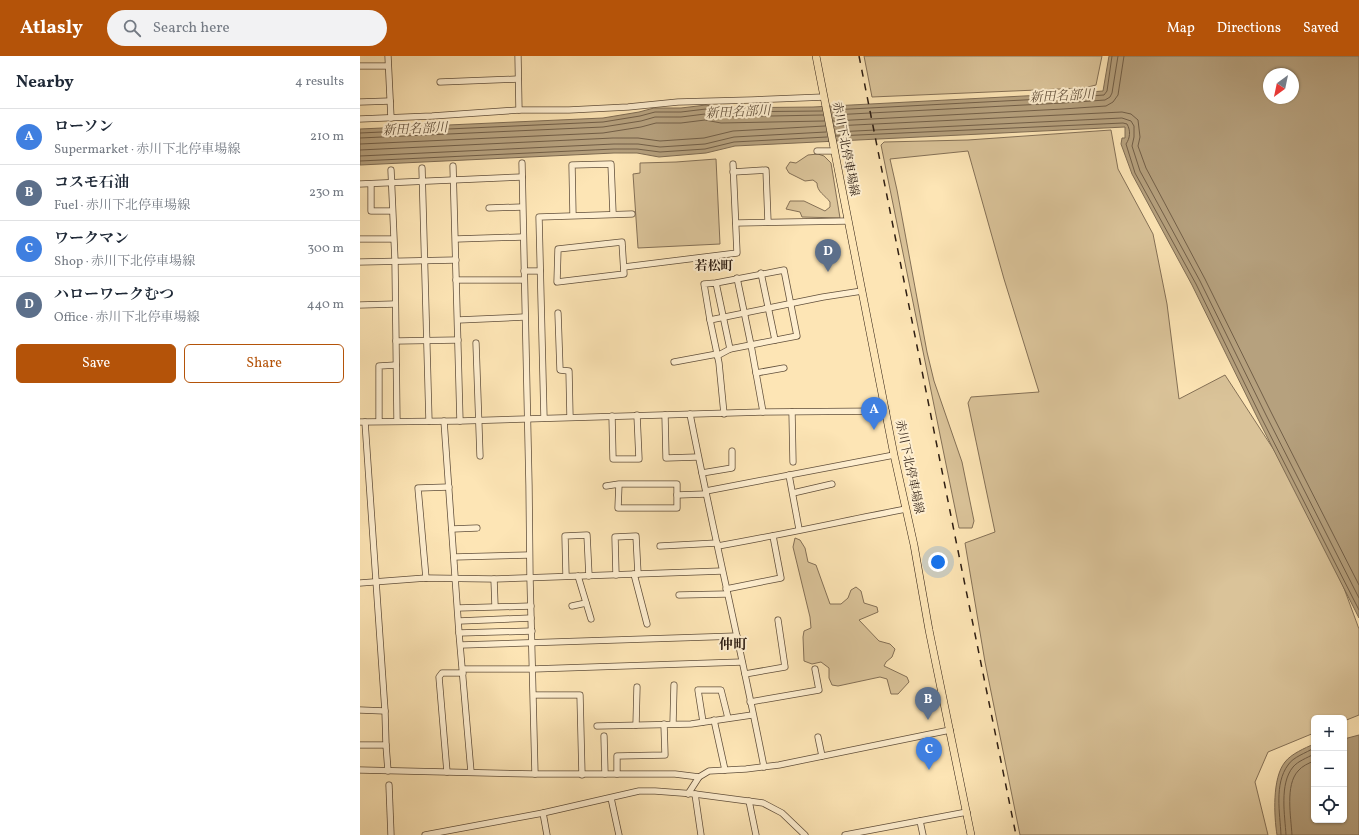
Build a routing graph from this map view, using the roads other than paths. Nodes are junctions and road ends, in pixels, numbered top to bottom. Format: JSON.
{"nodes":[{"id":1,"x":388,"y":56,"type":"edge"},
{"id":2,"x":518,"y":56,"type":"edge"},
{"id":3,"x":816,"y":56,"type":"edge"},
{"id":4,"x":360,"y":66,"type":"edge"},
{"id":5,"x":388,"y":66,"type":"junction"},
{"id":6,"x":518,"y":79,"type":"junction"},
{"id":7,"x":440,"y":82,"type":"dead end"},
{"id":8,"x":824,"y":98,"type":"junction"},
{"id":9,"x":390,"y":101,"type":"junction"},
{"id":10,"x":360,"y":102,"type":"edge"},
{"id":11,"x":519,"y":110,"type":"junction"},
{"id":12,"x":391,"y":118,"type":"junction"},
{"id":13,"x":360,"y":119,"type":"edge"},
{"id":14,"x":817,"y":151,"type":"dead end"},
{"id":15,"x":834,"y":151,"type":"junction"},
{"id":16,"x":522,"y":163,"type":"dead end"},
{"id":17,"x":733,"y":164,"type":"dead end"},
{"id":18,"x":453,"y":166,"type":"dead end"},
{"id":19,"x":422,"y":168,"type":"dead end"},
{"id":20,"x":391,"y":170,"type":"dead end"},
{"id":21,"x":733,"y":172,"type":"junction"},
{"id":22,"x":522,"y":177,"type":"junction"},
{"id":23,"x":454,"y":180,"type":"junction"},
{"id":24,"x":392,"y":182,"type":"junction"},
{"id":25,"x":422,"y":182,"type":"junction"},
{"id":26,"x":360,"y":184,"type":"edge"},
{"id":27,"x":371,"y":184,"type":"junction"},
{"id":28,"x":522,"y":207,"type":"junction"},
{"id":29,"x":489,"y":208,"type":"dead end"},
{"id":30,"x":392,"y":211,"type":"junction"},
{"id":31,"x":613,"y":213,"type":"junction"},
{"id":32,"x":632,"y":214,"type":"dead end"},
{"id":33,"x":573,"y":215,"type":"junction"},
{"id":34,"x":848,"y":221,"type":"junction"},
{"id":35,"x":768,"y":222,"type":"junction"},
{"id":36,"x":736,"y":223,"type":"junction"},
{"id":37,"x":522,"y":237,"type":"junction"},
{"id":38,"x":360,"y":239,"type":"edge"},
{"id":39,"x":393,"y":239,"type":"junction"},
{"id":40,"x":456,"y":239,"type":"junction"},
{"id":41,"x":456,"y":260,"type":"junction"},
{"id":42,"x":395,"y":261,"type":"junction"},
{"id":43,"x":424,"y":261,"type":"junction"},
{"id":44,"x":360,"y":262,"type":"edge"},
{"id":45,"x":624,"y":267,"type":"junction"},
{"id":46,"x":524,"y":271,"type":"junction"},
{"id":47,"x":540,"y":271,"type":"junction"},
{"id":48,"x":761,"y":273,"type":"junction"},
{"id":49,"x":737,"y":278,"type":"junction"},
{"id":50,"x":456,"y":280,"type":"junction"},
{"id":51,"x":524,"y":280,"type":"junction"},
{"id":52,"x":716,"y":283,"type":"junction"},
{"id":53,"x":862,"y":291,"type":"junction"},
{"id":54,"x":395,"y":304,"type":"junction"},
{"id":55,"x":791,"y":304,"type":"junction"},
{"id":56,"x":360,"y":305,"type":"edge"},
{"id":57,"x":768,"y":308,"type":"junction"},
{"id":58,"x":744,"y":313,"type":"junction"},
{"id":59,"x":558,"y":314,"type":"dead end"},
{"id":60,"x":524,"y":317,"type":"junction"},
{"id":61,"x":723,"y":317,"type":"junction"},
{"id":62,"x":458,"y":320,"type":"junction"},
{"id":63,"x":710,"y":320,"type":"junction"},
{"id":64,"x":458,"y":340,"type":"junction"},
{"id":65,"x":774,"y":340,"type":"junction"},
{"id":66,"x":396,"y":341,"type":"junction"},
{"id":67,"x":426,"y":341,"type":"junction"},
{"id":68,"x":476,"y":343,"type":"dead end"},
{"id":69,"x":751,"y":345,"type":"junction"},
{"id":70,"x":730,"y":349,"type":"junction"},
{"id":71,"x":717,"y":355,"type":"junction"},
{"id":72,"x":674,"y":362,"type":"dead end"},
{"id":73,"x":396,"y":365,"type":"junction"},
{"id":74,"x":784,"y":368,"type":"dead end"},
{"id":75,"x":756,"y":373,"type":"junction"},
{"id":76,"x":886,"y":411,"type":"junction"},
{"id":77,"x":763,"y":412,"type":"junction"},
{"id":78,"x":792,"y":412,"type":"junction"},
{"id":79,"x":690,"y":414,"type":"junction"},
{"id":80,"x":724,"y":414,"type":"junction"},
{"id":81,"x":637,"y":415,"type":"junction"},
{"id":82,"x":665,"y":415,"type":"junction"},
{"id":83,"x":612,"y":416,"type":"junction"},
{"id":84,"x":570,"y":417,"type":"junction"},
{"id":85,"x":527,"y":418,"type":"junction"},
{"id":86,"x":544,"y":418,"type":"junction"},
{"id":87,"x":479,"y":420,"type":"junction"},
{"id":88,"x":379,"y":421,"type":"junction"},
{"id":89,"x":397,"y":421,"type":"junction"},
{"id":90,"x":429,"y":421,"type":"junction"},
{"id":91,"x":444,"y":421,"type":"junction"},
{"id":92,"x":460,"y":421,"type":"junction"},
{"id":93,"x":362,"y":422,"type":"edge"},
{"id":94,"x":732,"y":450,"type":"dead end"},
{"id":95,"x":894,"y":455,"type":"junction"},
{"id":96,"x":480,"y":456,"type":"dead end"},
{"id":97,"x":698,"y":457,"type":"junction"},
{"id":98,"x":793,"y":462,"type":"dead end"},
{"id":99,"x":702,"y":473,"type":"junction"},
{"id":100,"x":789,"y":475,"type":"junction"},
{"id":101,"x":619,"y":484,"type":"junction"},
{"id":102,"x":832,"y":484,"type":"dead end"},
{"id":103,"x":606,"y":486,"type":"dead end"},
{"id":104,"x":449,"y":487,"type":"junction"},
{"id":105,"x":706,"y":493,"type":"junction"},
{"id":106,"x":793,"y":493,"type":"junction"},
{"id":107,"x":677,"y":495,"type":"junction"},
{"id":108,"x":906,"y":509,"type":"junction"},
{"id":109,"x":477,"y":528,"type":"dead end"},
{"id":110,"x":452,"y":529,"type":"junction"},
{"id":111,"x":799,"y":530,"type":"junction"},
{"id":112,"x":773,"y":536,"type":"junction"},
{"id":113,"x":717,"y":544,"type":"junction"},
{"id":114,"x":660,"y":546,"type":"dead end"},
{"id":115,"x":530,"y":555,"type":"junction"},
{"id":116,"x":454,"y":557,"type":"junction"},
{"id":117,"x":722,"y":571,"type":"junction"},
{"id":118,"x":636,"y":574,"type":"junction"},
{"id":119,"x":616,"y":575,"type":"junction"},
{"id":120,"x":566,"y":576,"type":"junction"},
{"id":121,"x":578,"y":576,"type":"junction"},
{"id":122,"x":589,"y":576,"type":"junction"},
{"id":123,"x":426,"y":578,"type":"junction"},
{"id":124,"x":456,"y":578,"type":"junction"},
{"id":125,"x":530,"y":578,"type":"junction"},
{"id":126,"x":494,"y":579,"type":"junction"},
{"id":127,"x":360,"y":583,"type":"edge"},
{"id":128,"x":375,"y":583,"type":"junction"},
{"id":129,"x":727,"y":591,"type":"junction"},
{"id":130,"x":679,"y":595,"type":"dead end"},
{"id":131,"x":586,"y":603,"type":"junction"},
{"id":132,"x":495,"y":606,"type":"junction"},
{"id":133,"x":531,"y":606,"type":"junction"},
{"id":134,"x":572,"y":606,"type":"dead end"},
{"id":135,"x":458,"y":608,"type":"junction"},
{"id":136,"x":531,"y":618,"type":"junction"},
{"id":137,"x":591,"y":619,"type":"dead end"},
{"id":138,"x":778,"y":620,"type":"dead end"},
{"id":139,"x":459,"y":621,"type":"junction"},
{"id":140,"x":647,"y":624,"type":"dead end"},
{"id":141,"x":532,"y":631,"type":"junction"},
{"id":142,"x":459,"y":634,"type":"junction"},
{"id":143,"x":737,"y":636,"type":"junction"},
{"id":144,"x":532,"y":642,"type":"junction"},
{"id":145,"x":461,"y":646,"type":"junction"},
{"id":146,"x":742,"y":662,"type":"junction"},
{"id":147,"x":533,"y":669,"type":"junction"},
{"id":148,"x":814,"y":669,"type":"dead end"},
{"id":149,"x":463,"y":671,"type":"junction"},
{"id":150,"x":745,"y":674,"type":"junction"},
{"id":151,"x":674,"y":685,"type":"dead end"},
{"id":152,"x":637,"y":688,"type":"dead end"},
{"id":153,"x":534,"y":695,"type":"junction"},
{"id":154,"x":750,"y":702,"type":"junction"},
{"id":155,"x":360,"y":710,"type":"edge"},
{"id":156,"x":385,"y":711,"type":"junction"},
{"id":157,"x":752,"y":715,"type":"junction"},
{"id":158,"x":728,"y":718,"type":"junction"},
{"id":159,"x":714,"y":720,"type":"junction"},
{"id":160,"x":703,"y":722,"type":"junction"},
{"id":161,"x":636,"y":724,"type":"junction"},
{"id":162,"x":664,"y":724,"type":"junction"},
{"id":163,"x":673,"y":724,"type":"junction"},
{"id":164,"x":597,"y":726,"type":"dead end"},
{"id":165,"x":950,"y":730,"type":"junction"},
{"id":166,"x":604,"y":736,"type":"dead end"},
{"id":167,"x":818,"y":737,"type":"dead end"},
{"id":168,"x":360,"y":745,"type":"edge"},
{"id":169,"x":386,"y":745,"type":"junction"},
{"id":170,"x":822,"y":756,"type":"junction"},
{"id":171,"x":764,"y":767,"type":"junction"},
{"id":172,"x":360,"y":770,"type":"edge"},
{"id":173,"x":725,"y":770,"type":"junction"},
{"id":174,"x":388,"y":771,"type":"junction"},
{"id":175,"x":447,"y":772,"type":"junction"},
{"id":176,"x":471,"y":772,"type":"junction"},
{"id":177,"x":535,"y":774,"type":"junction"},
{"id":178,"x":605,"y":774,"type":"junction"},
{"id":179,"x":617,"y":774,"type":"junction"},
{"id":180,"x":582,"y":775,"type":"junction"},
{"id":181,"x":699,"y":777,"type":"junction"},
{"id":182,"x":389,"y":785,"type":"dead end"},
{"id":183,"x":688,"y":794,"type":"junction"},
{"id":184,"x":695,"y":794,"type":"junction"},
{"id":185,"x":611,"y":798,"type":"junction"},
{"id":186,"x":749,"y":801,"type":"junction"},
{"id":187,"x":967,"y":812,"type":"junction"},
{"id":188,"x":543,"y":813,"type":"junction"},
{"id":189,"x":920,"y":821,"type":"junction"},
{"id":190,"x":391,"y":835,"type":"edge"},
{"id":191,"x":425,"y":835,"type":"edge"},
{"id":192,"x":547,"y":835,"type":"edge"},
{"id":193,"x":619,"y":835,"type":"edge"},
{"id":194,"x":701,"y":835,"type":"edge"},
{"id":195,"x":756,"y":835,"type":"edge"},
{"id":196,"x":805,"y":835,"type":"edge"},
{"id":197,"x":845,"y":835,"type":"edge"},
{"id":198,"x":923,"y":835,"type":"edge"},
{"id":199,"x":971,"y":835,"type":"edge"}],
"edges":[{"from":1,"to":5,"type":"street"},
{"from":2,"to":6,"type":"street"},
{"from":3,"to":8,"type":"main road","name":"赤川下北停車場線"},
{"from":4,"to":5,"type":"street"},
{"from":5,"to":9,"type":"street"},
{"from":6,"to":7,"type":"street"},
{"from":6,"to":11,"type":"street"},
{"from":8,"to":11,"type":"street"},
{"from":8,"to":15,"type":"main road","name":"赤川下北停車場線"},
{"from":9,"to":10,"type":"street"},
{"from":9,"to":12,"type":"street"},
{"from":11,"to":12,"type":"street"},
{"from":12,"to":13,"type":"street"},
{"from":14,"to":15,"type":"street"},
{"from":15,"to":34,"type":"main road","name":"赤川下北停車場線"},
{"from":16,"to":22,"type":"street"},
{"from":17,"to":21,"type":"street"},
{"from":18,"to":23,"type":"street"},
{"from":19,"to":25,"type":"street"},
{"from":20,"to":24,"type":"street"},
{"from":21,"to":35,"type":"street"},
{"from":21,"to":36,"type":"street"},
{"from":22,"to":23,"type":"street"},
{"from":22,"to":28,"type":"street"},
{"from":23,"to":25,"type":"street"},
{"from":23,"to":40,"type":"street"},
{"from":24,"to":25,"type":"street"},
{"from":24,"to":27,"type":"street"},
{"from":24,"to":30,"type":"street"},
{"from":25,"to":43,"type":"street"},
{"from":26,"to":27,"type":"street"},
{"from":27,"to":30,"type":"street"},
{"from":28,"to":29,"type":"street"},
{"from":28,"to":37,"type":"street"},
{"from":30,"to":39,"type":"street"},
{"from":31,"to":32,"type":"street"},
{"from":31,"to":33,"type":"street"},
{"from":31,"to":33,"type":"street"},
{"from":33,"to":47,"type":"street"},
{"from":34,"to":35,"type":"street"},
{"from":34,"to":53,"type":"main road","name":"赤川下北停車場線"},
{"from":35,"to":36,"type":"street"},
{"from":36,"to":45,"type":"street"},
{"from":37,"to":40,"type":"street"},
{"from":37,"to":46,"type":"street"},
{"from":38,"to":39,"type":"street"},
{"from":39,"to":42,"type":"street"},
{"from":40,"to":41,"type":"street"},
{"from":41,"to":43,"type":"street"},
{"from":41,"to":50,"type":"street"},
{"from":42,"to":43,"type":"street"},
{"from":42,"to":44,"type":"street"},
{"from":42,"to":54,"type":"street"},
{"from":43,"to":67,"type":"street"},
{"from":45,"to":45,"type":"street"},
{"from":46,"to":47,"type":"street"},
{"from":46,"to":51,"type":"street"},
{"from":47,"to":86,"type":"street"},
{"from":48,"to":49,"type":"street"},
{"from":48,"to":55,"type":"street"},
{"from":48,"to":57,"type":"street"},
{"from":49,"to":52,"type":"street"},
{"from":49,"to":58,"type":"street"},
{"from":50,"to":51,"type":"street"},
{"from":50,"to":62,"type":"street"},
{"from":51,"to":60,"type":"street"},
{"from":52,"to":61,"type":"street"},
{"from":52,"to":63,"type":"street"},
{"from":53,"to":55,"type":"street"},
{"from":53,"to":76,"type":"main road","name":"赤川下北停車場線"},
{"from":54,"to":56,"type":"street"},
{"from":54,"to":66,"type":"street"},
{"from":55,"to":57,"type":"street"},
{"from":55,"to":65,"type":"street"},
{"from":57,"to":58,"type":"street"},
{"from":57,"to":65,"type":"street"},
{"from":58,"to":61,"type":"street"},
{"from":58,"to":69,"type":"street"},
{"from":59,"to":84,"type":"street"},
{"from":60,"to":62,"type":"street"},
{"from":60,"to":85,"type":"street"},
{"from":61,"to":63,"type":"street"},
{"from":61,"to":70,"type":"street"},
{"from":62,"to":64,"type":"street"},
{"from":63,"to":71,"type":"street"},
{"from":64,"to":67,"type":"street"},
{"from":64,"to":92,"type":"street"},
{"from":65,"to":69,"type":"street"},
{"from":66,"to":67,"type":"street"},
{"from":66,"to":73,"type":"street"},
{"from":67,"to":90,"type":"street"},
{"from":68,"to":87,"type":"street"},
{"from":69,"to":70,"type":"street"},
{"from":69,"to":75,"type":"street"},
{"from":70,"to":71,"type":"street"},
{"from":71,"to":72,"type":"street"},
{"from":71,"to":80,"type":"street"},
{"from":73,"to":88,"type":"street"},
{"from":73,"to":89,"type":"street"},
{"from":74,"to":75,"type":"street"},
{"from":75,"to":77,"type":"street"},
{"from":76,"to":78,"type":"street"},
{"from":76,"to":95,"type":"main road","name":"赤川下北停車場線"},
{"from":77,"to":78,"type":"street"},
{"from":77,"to":80,"type":"street"},
{"from":78,"to":98,"type":"street"},
{"from":79,"to":80,"type":"street"},
{"from":79,"to":82,"type":"street"},
{"from":79,"to":97,"type":"street"},
{"from":81,"to":82,"type":"street"},
{"from":81,"to":83,"type":"street"},
{"from":81,"to":83,"type":"street"},
{"from":82,"to":97,"type":"street"},
{"from":83,"to":84,"type":"street"},
{"from":84,"to":86,"type":"street"},
{"from":85,"to":86,"type":"street"},
{"from":85,"to":87,"type":"street"},
{"from":85,"to":115,"type":"street"},
{"from":87,"to":92,"type":"street"},
{"from":87,"to":96,"type":"street"},
{"from":88,"to":89,"type":"street"},
{"from":88,"to":93,"type":"street"},
{"from":89,"to":90,"type":"street"},
{"from":90,"to":91,"type":"street"},
{"from":91,"to":92,"type":"street"},
{"from":91,"to":104,"type":"street"},
{"from":93,"to":128,"type":"street"},
{"from":94,"to":99,"type":"street"},
{"from":95,"to":100,"type":"street"},
{"from":95,"to":108,"type":"main road","name":"赤川下北停車場線"},
{"from":97,"to":99,"type":"street"},
{"from":99,"to":105,"type":"street"},
{"from":100,"to":105,"type":"street"},
{"from":100,"to":106,"type":"street"},
{"from":101,"to":103,"type":"street"},
{"from":101,"to":107,"type":"street"},
{"from":101,"to":107,"type":"street"},
{"from":102,"to":106,"type":"street"},
{"from":104,"to":110,"type":"street"},
{"from":104,"to":123,"type":"street"},
{"from":105,"to":107,"type":"street"},
{"from":105,"to":113,"type":"street"},
{"from":106,"to":111,"type":"street"},
{"from":108,"to":111,"type":"street"},
{"from":108,"to":165,"type":"main road","name":"赤川下北停車場線"},
{"from":109,"to":110,"type":"street"},
{"from":110,"to":116,"type":"street"},
{"from":111,"to":112,"type":"street"},
{"from":112,"to":113,"type":"street"},
{"from":112,"to":129,"type":"street"},
{"from":113,"to":114,"type":"street"},
{"from":113,"to":117,"type":"street"},
{"from":115,"to":116,"type":"street"},
{"from":115,"to":125,"type":"street"},
{"from":116,"to":124,"type":"street"},
{"from":117,"to":118,"type":"street"},
{"from":117,"to":129,"type":"street"},
{"from":118,"to":119,"type":"street"},
{"from":118,"to":119,"type":"street"},
{"from":118,"to":140,"type":"street"},
{"from":119,"to":122,"type":"street"},
{"from":120,"to":121,"type":"street"},
{"from":120,"to":122,"type":"street"},
{"from":120,"to":125,"type":"street"},
{"from":121,"to":122,"type":"street"},
{"from":121,"to":131,"type":"street"},
{"from":123,"to":124,"type":"street"},
{"from":123,"to":128,"type":"street"},
{"from":124,"to":126,"type":"street"},
{"from":124,"to":135,"type":"street"},
{"from":125,"to":126,"type":"street"},
{"from":125,"to":133,"type":"street"},
{"from":126,"to":132,"type":"street"},
{"from":127,"to":128,"type":"street"},
{"from":128,"to":156,"type":"street"},
{"from":129,"to":130,"type":"street"},
{"from":129,"to":143,"type":"street"},
{"from":131,"to":134,"type":"street"},
{"from":131,"to":137,"type":"street"},
{"from":132,"to":133,"type":"street"},
{"from":132,"to":135,"type":"street"},
{"from":133,"to":136,"type":"street"},
{"from":135,"to":139,"type":"street"},
{"from":136,"to":139,"type":"street"},
{"from":136,"to":141,"type":"street"},
{"from":138,"to":150,"type":"street"},
{"from":139,"to":142,"type":"street"},
{"from":141,"to":142,"type":"street"},
{"from":141,"to":144,"type":"street"},
{"from":142,"to":145,"type":"street"},
{"from":143,"to":144,"type":"street"},
{"from":143,"to":146,"type":"street"},
{"from":144,"to":145,"type":"street"},
{"from":144,"to":147,"type":"street"},
{"from":145,"to":149,"type":"street"},
{"from":146,"to":147,"type":"street"},
{"from":146,"to":150,"type":"street"},
{"from":147,"to":149,"type":"street"},
{"from":147,"to":153,"type":"street"},
{"from":148,"to":154,"type":"street"},
{"from":149,"to":175,"type":"street"},
{"from":149,"to":176,"type":"street"},
{"from":150,"to":154,"type":"street"},
{"from":151,"to":163,"type":"street"},
{"from":152,"to":161,"type":"street"},
{"from":153,"to":177,"type":"street"},
{"from":153,"to":180,"type":"street"},
{"from":154,"to":157,"type":"street"},
{"from":155,"to":156,"type":"street"},
{"from":156,"to":169,"type":"street"},
{"from":157,"to":158,"type":"street"},
{"from":157,"to":171,"type":"street"},
{"from":158,"to":159,"type":"street"},
{"from":158,"to":160,"type":"street"},
{"from":159,"to":160,"type":"street"},
{"from":159,"to":173,"type":"street"},
{"from":160,"to":163,"type":"street"},
{"from":161,"to":162,"type":"street"},
{"from":161,"to":164,"type":"street"},
{"from":162,"to":163,"type":"street"},
{"from":162,"to":179,"type":"street"},
{"from":165,"to":170,"type":"street"},
{"from":165,"to":187,"type":"main road","name":"赤川下北停車場線"},
{"from":166,"to":178,"type":"street"},
{"from":167,"to":170,"type":"street"},
{"from":168,"to":169,"type":"street"},
{"from":169,"to":174,"type":"street"},
{"from":170,"to":171,"type":"street"},
{"from":171,"to":173,"type":"street"},
{"from":172,"to":174,"type":"street"},
{"from":173,"to":181,"type":"street"},
{"from":174,"to":175,"type":"street"},
{"from":175,"to":176,"type":"street"},
{"from":176,"to":177,"type":"street"},
{"from":177,"to":180,"type":"street"},
{"from":178,"to":179,"type":"street"},
{"from":178,"to":180,"type":"street"},
{"from":179,"to":181,"type":"street"},
{"from":181,"to":183,"type":"street"},
{"from":182,"to":190,"type":"street"},
{"from":183,"to":184,"type":"street"},
{"from":183,"to":185,"type":"street"},
{"from":184,"to":186,"type":"street"},
{"from":184,"to":194,"type":"street"},
{"from":185,"to":188,"type":"street"},
{"from":185,"to":193,"type":"street"},
{"from":186,"to":195,"type":"street"},
{"from":186,"to":196,"type":"street"},
{"from":187,"to":189,"type":"street"},
{"from":187,"to":199,"type":"main road","name":"赤川下北停車場線"},
{"from":188,"to":191,"type":"street"},
{"from":188,"to":192,"type":"street"},
{"from":189,"to":197,"type":"street"},
{"from":189,"to":198,"type":"street"}]}
